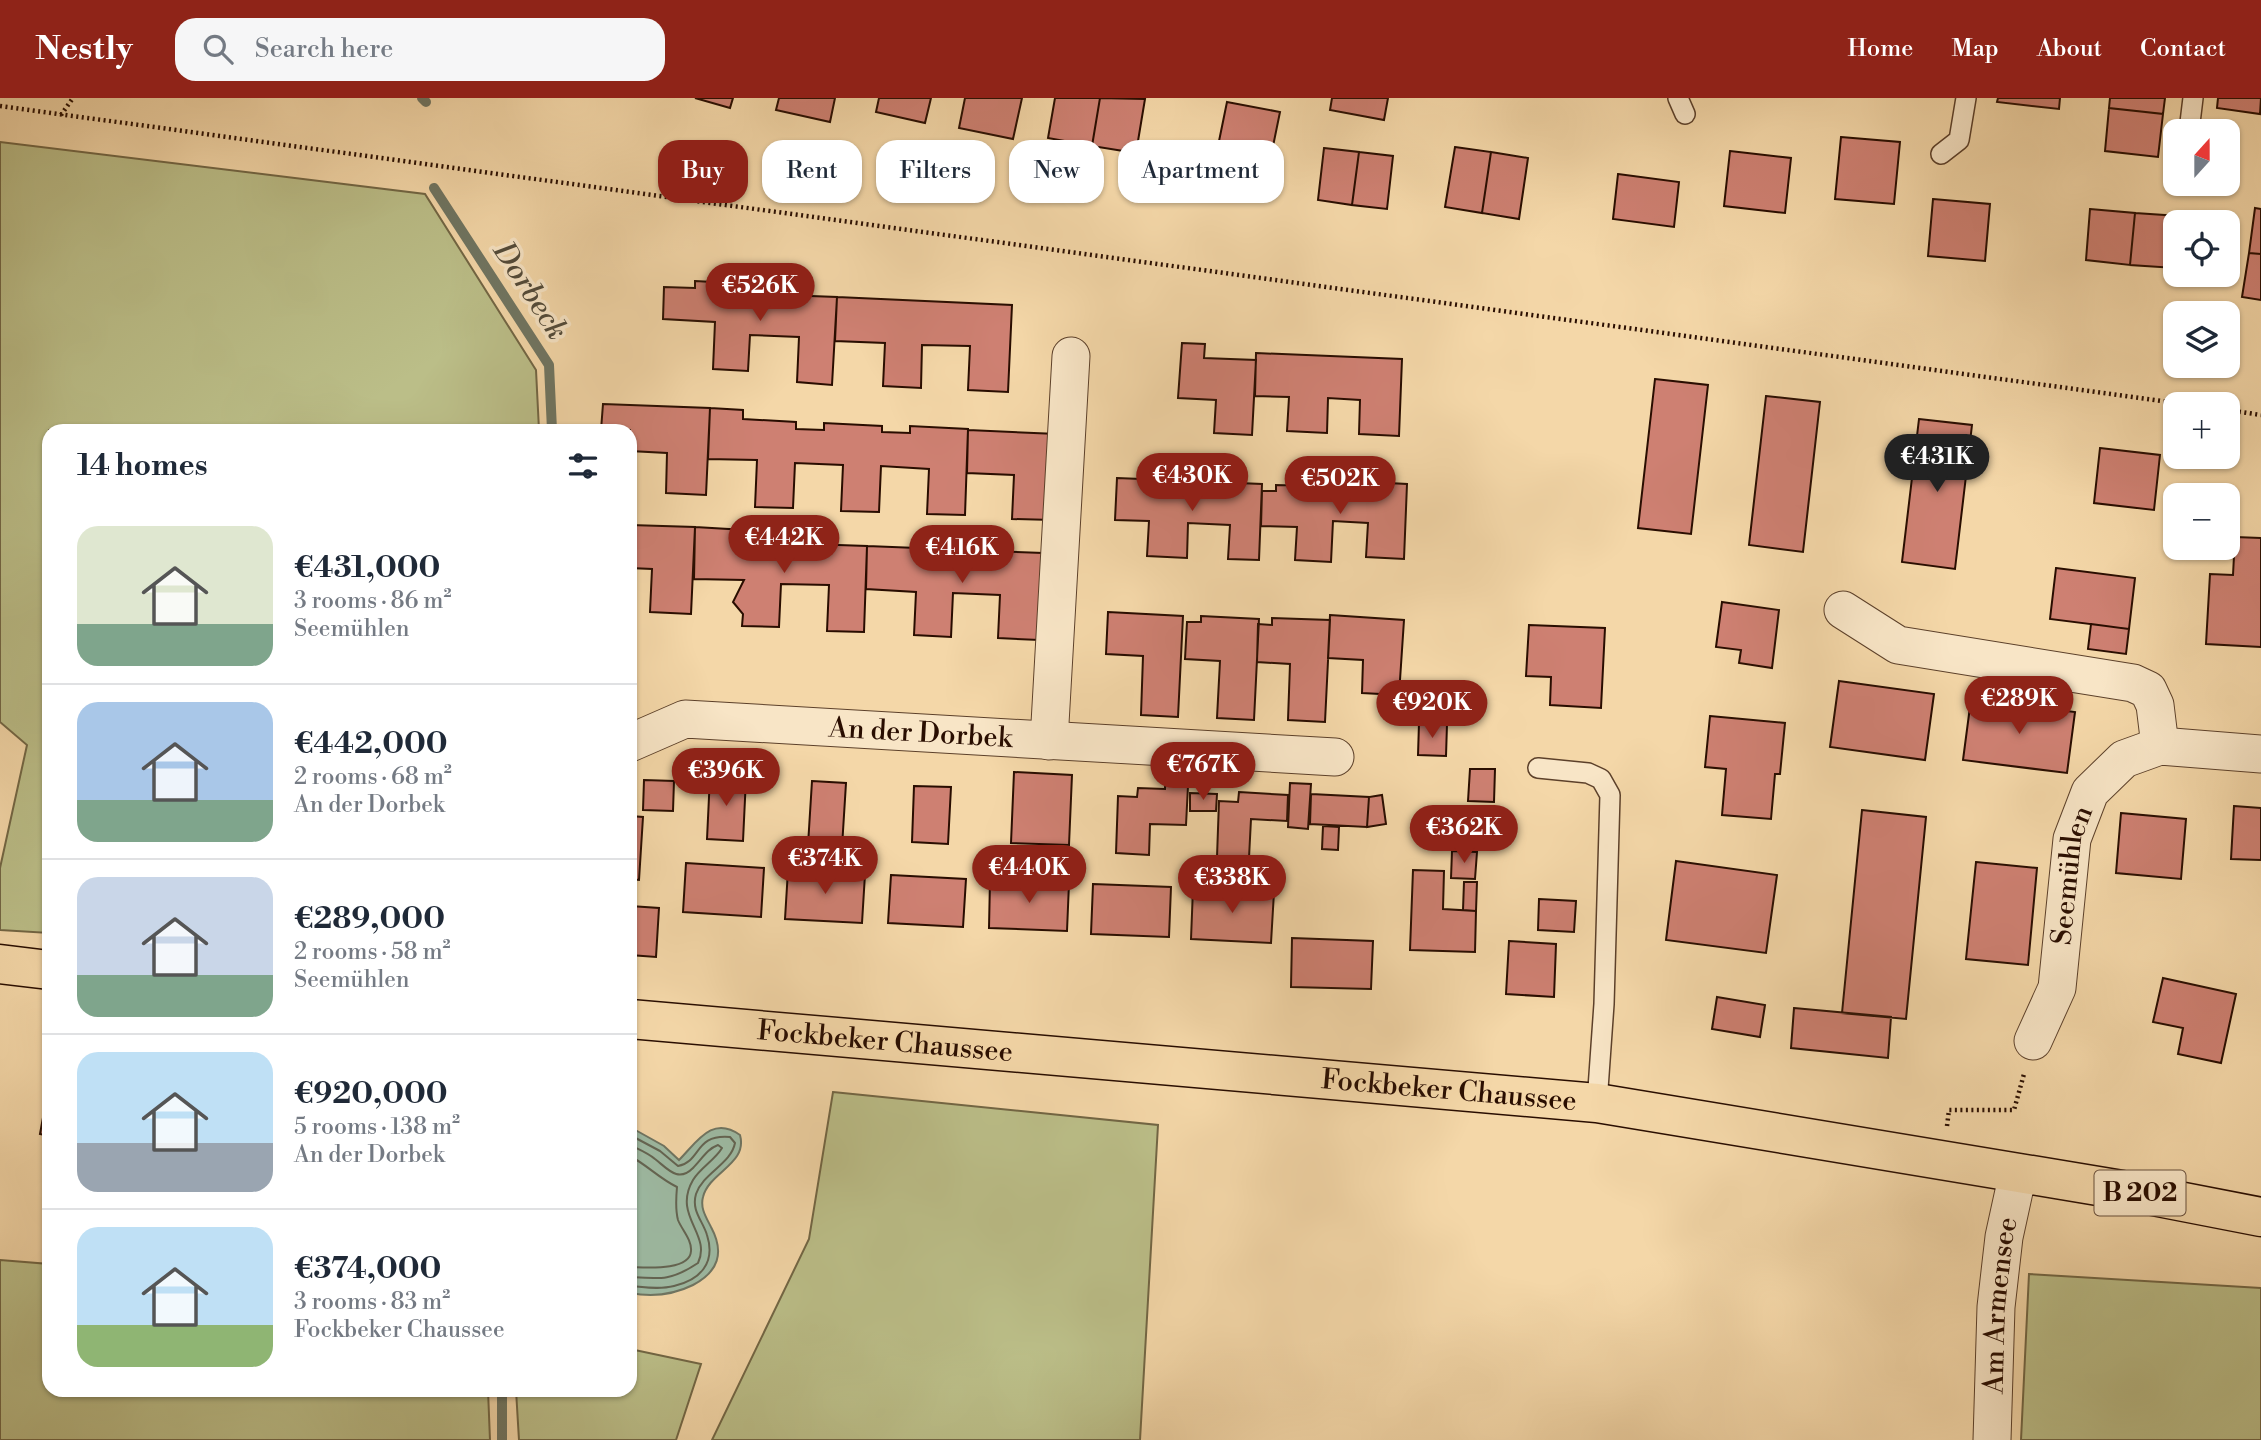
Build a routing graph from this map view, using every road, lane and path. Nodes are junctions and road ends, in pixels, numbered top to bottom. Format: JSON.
{"nodes":[{"id":1,"x":73,"y":98,"type":"edge"},
{"id":2,"x":1966,"y":98,"type":"edge"},
{"id":3,"x":2193,"y":98,"type":"edge"},
{"id":4,"x":0,"y":106,"type":"edge"},
{"id":5,"x":61,"y":116,"type":"junction"},
{"id":6,"x":2190,"y":119,"type":"edge"},
{"id":7,"x":1941,"y":154,"type":"dead end"},
{"id":8,"x":1071,"y":356,"type":"dead end"},
{"id":9,"x":2163,"y":401,"type":"edge"},
{"id":10,"x":2240,"y":412,"type":"edge"},
{"id":11,"x":2261,"y":415,"type":"edge"},
{"id":12,"x":1843,"y":610,"type":"dead end"},
{"id":13,"x":637,"y":740,"type":"edge"},
{"id":14,"x":1049,"y":741,"type":"junction"},
{"id":15,"x":2160,"y":747,"type":"junction"},
{"id":16,"x":2261,"y":754,"type":"edge"},
{"id":17,"x":1335,"y":757,"type":"dead end"},
{"id":18,"x":1538,"y":768,"type":"dead end"},
{"id":19,"x":0,"y":964,"type":"edge"},
{"id":20,"x":42,"y":969,"type":"edge"},
{"id":21,"x":637,"y":1019,"type":"edge"},
{"id":22,"x":2033,"y":1041,"type":"joint"},
{"id":23,"x":1597,"y":1103,"type":"junction"},
{"id":24,"x":1942,"y":1161,"type":"junction"},
{"id":25,"x":2018,"y":1174,"type":"junction"},
{"id":26,"x":2261,"y":1217,"type":"edge"},
{"id":27,"x":1992,"y":1440,"type":"edge"}],
"edges":[{"from":1,"to":5,"type":"path"},
{"from":2,"to":7,"type":"lane"},
{"from":3,"to":6,"type":"lane"},
{"from":4,"to":5,"type":"path"},
{"from":5,"to":9,"type":"path"},
{"from":8,"to":14,"type":"street","name":"An der Dorbek"},
{"from":10,"to":11,"type":"path"},
{"from":12,"to":15,"type":"street"},
{"from":13,"to":14,"type":"street","name":"An der Dorbek"},
{"from":14,"to":17,"type":"street","name":"An der Dorbek"},
{"from":15,"to":16,"type":"street","name":"Seemühlen"},
{"from":15,"to":22,"type":"street","name":"Seemühlen"},
{"from":18,"to":23,"type":"lane"},
{"from":19,"to":20,"type":"main road"},
{"from":21,"to":23,"type":"main road","name":"Fockbeker Chaussee"},
{"from":22,"to":24,"type":"path"},
{"from":23,"to":24,"type":"main road","name":"Fockbeker Chaussee"},
{"from":24,"to":25,"type":"main road","name":"Fockbeker Chaussee","number":"B 202"},
{"from":25,"to":26,"type":"main road","name":"Fockbeker Chaussee","number":"B 202"},
{"from":25,"to":27,"type":"street","name":"Am Armensee"}]}
